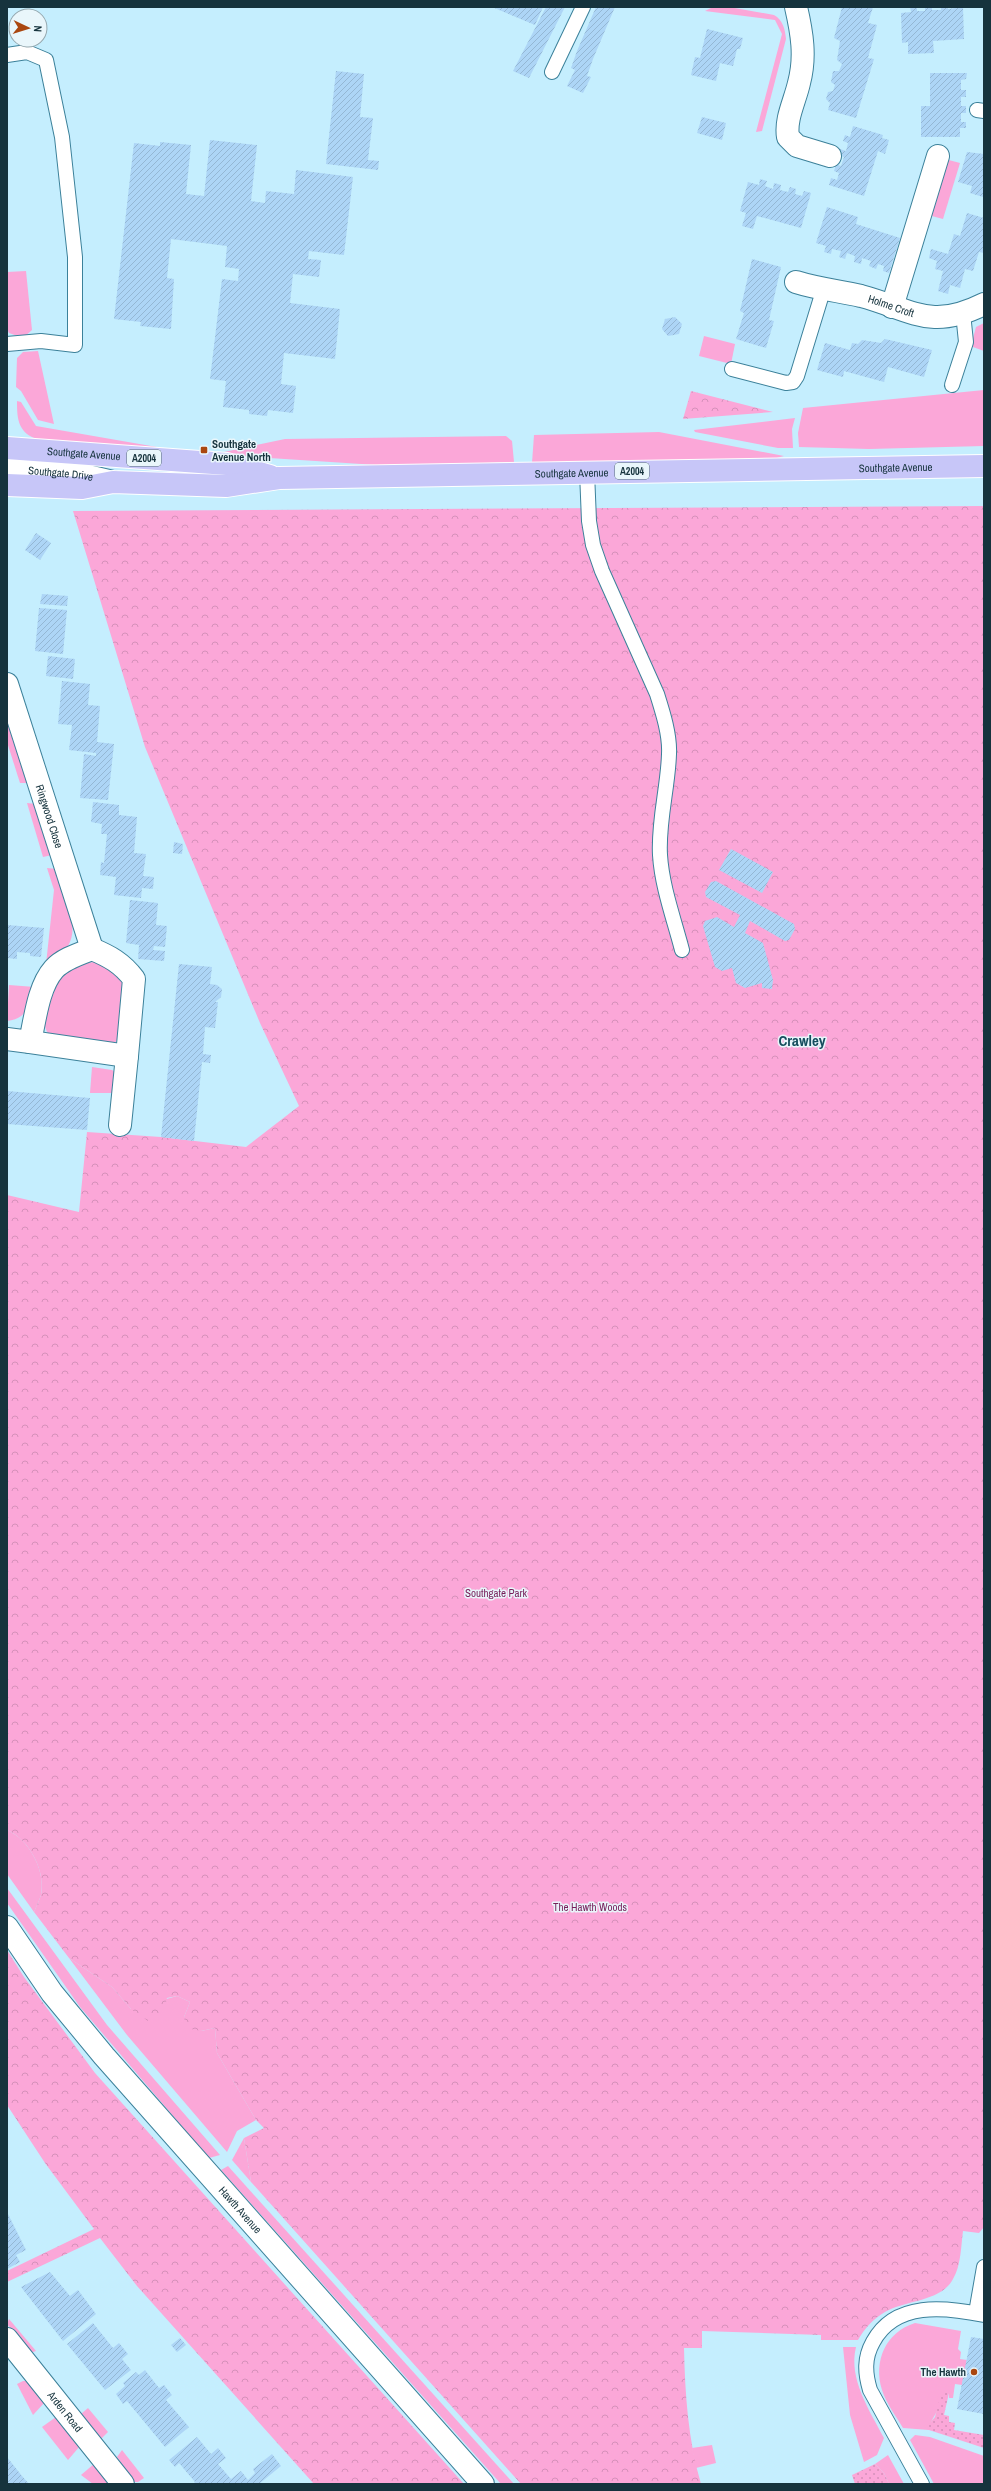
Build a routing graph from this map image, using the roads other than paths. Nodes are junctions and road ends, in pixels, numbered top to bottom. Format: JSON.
{"nodes":[{"id":1,"x":583,"y":7,"type":"edge"},
{"id":2,"x":796,"y":7,"type":"edge"},
{"id":3,"x":7,"y":55,"type":"edge"},
{"id":4,"x":552,"y":72,"type":"dead end"},
{"id":5,"x":830,"y":156,"type":"dead end"},
{"id":6,"x":938,"y":156,"type":"dead end"},
{"id":7,"x":796,"y":282,"type":"dead end"},
{"id":8,"x":823,"y":291,"type":"junction"},
{"id":9,"x":984,"y":304,"type":"edge"},
{"id":10,"x":892,"y":307,"type":"junction"},
{"id":11,"x":964,"y":313,"type":"junction"},
{"id":12,"x":7,"y":344,"type":"edge"},
{"id":13,"x":732,"y":369,"type":"dead end"},
{"id":14,"x":952,"y":385,"type":"dead end"},
{"id":15,"x":7,"y":448,"type":"edge"},
{"id":16,"x":984,"y":466,"type":"edge"},
{"id":17,"x":7,"y":468,"type":"edge"},
{"id":18,"x":587,"y":472,"type":"junction"},
{"id":19,"x":279,"y":478,"type":"junction"},
{"id":20,"x":113,"y":482,"type":"junction"},
{"id":21,"x":7,"y":485,"type":"edge"},
{"id":22,"x":7,"y":684,"type":"edge"},
{"id":23,"x":92,"y":949,"type":"junction"},
{"id":24,"x":682,"y":950,"type":"dead end"},
{"id":25,"x":7,"y":1039,"type":"edge"},
{"id":26,"x":30,"y":1042,"type":"junction"},
{"id":27,"x":127,"y":1056,"type":"junction"},
{"id":28,"x":120,"y":1125,"type":"dead end"},
{"id":29,"x":7,"y":1927,"type":"edge"},
{"id":30,"x":984,"y":2267,"type":"edge"},
{"id":31,"x":980,"y":2314,"type":"edge"},
{"id":32,"x":7,"y":2339,"type":"edge"},
{"id":33,"x":123,"y":2484,"type":"edge"},
{"id":34,"x":483,"y":2484,"type":"edge"},
{"id":35,"x":922,"y":2484,"type":"edge"}],
"edges":[{"from":1,"to":4,"type":"lane"},
{"from":2,"to":5,"type":"street"},
{"from":3,"to":12,"type":"lane"},
{"from":6,"to":10,"type":"street"},
{"from":7,"to":8,"type":"street","name":"Holme Croft"},
{"from":8,"to":10,"type":"street","name":"Holme Croft"},
{"from":8,"to":13,"type":"lane"},
{"from":9,"to":11,"type":"street","name":"Holme Croft"},
{"from":10,"to":11,"type":"street","name":"Holme Croft"},
{"from":11,"to":14,"type":"lane"},
{"from":15,"to":19,"type":"main road","name":"Southgate Avenue","number":"A2004"},
{"from":16,"to":18,"type":"main road","name":"Southgate Avenue","number":"A2004"},
{"from":17,"to":20,"type":"street","name":"Southgate Drive"},
{"from":18,"to":19,"type":"main road","name":"Southgate Avenue","number":"A2004"},
{"from":18,"to":24,"type":"lane"},
{"from":19,"to":20,"type":"main road","name":"Southgate Avenue","number":"A2004"},
{"from":20,"to":21,"type":"main road","name":"Southgate Avenue","number":"A2004"},
{"from":22,"to":23,"type":"street","name":"Ringwood Close"},
{"from":23,"to":26,"type":"street"},
{"from":23,"to":27,"type":"street"},
{"from":25,"to":26,"type":"street"},
{"from":26,"to":27,"type":"street"},
{"from":27,"to":28,"type":"street"},
{"from":29,"to":34,"type":"street","name":"Hawth Avenue"},
{"from":30,"to":31,"type":"lane"},
{"from":31,"to":35,"type":"lane"},
{"from":32,"to":33,"type":"street","name":"Arden Road"}]}
